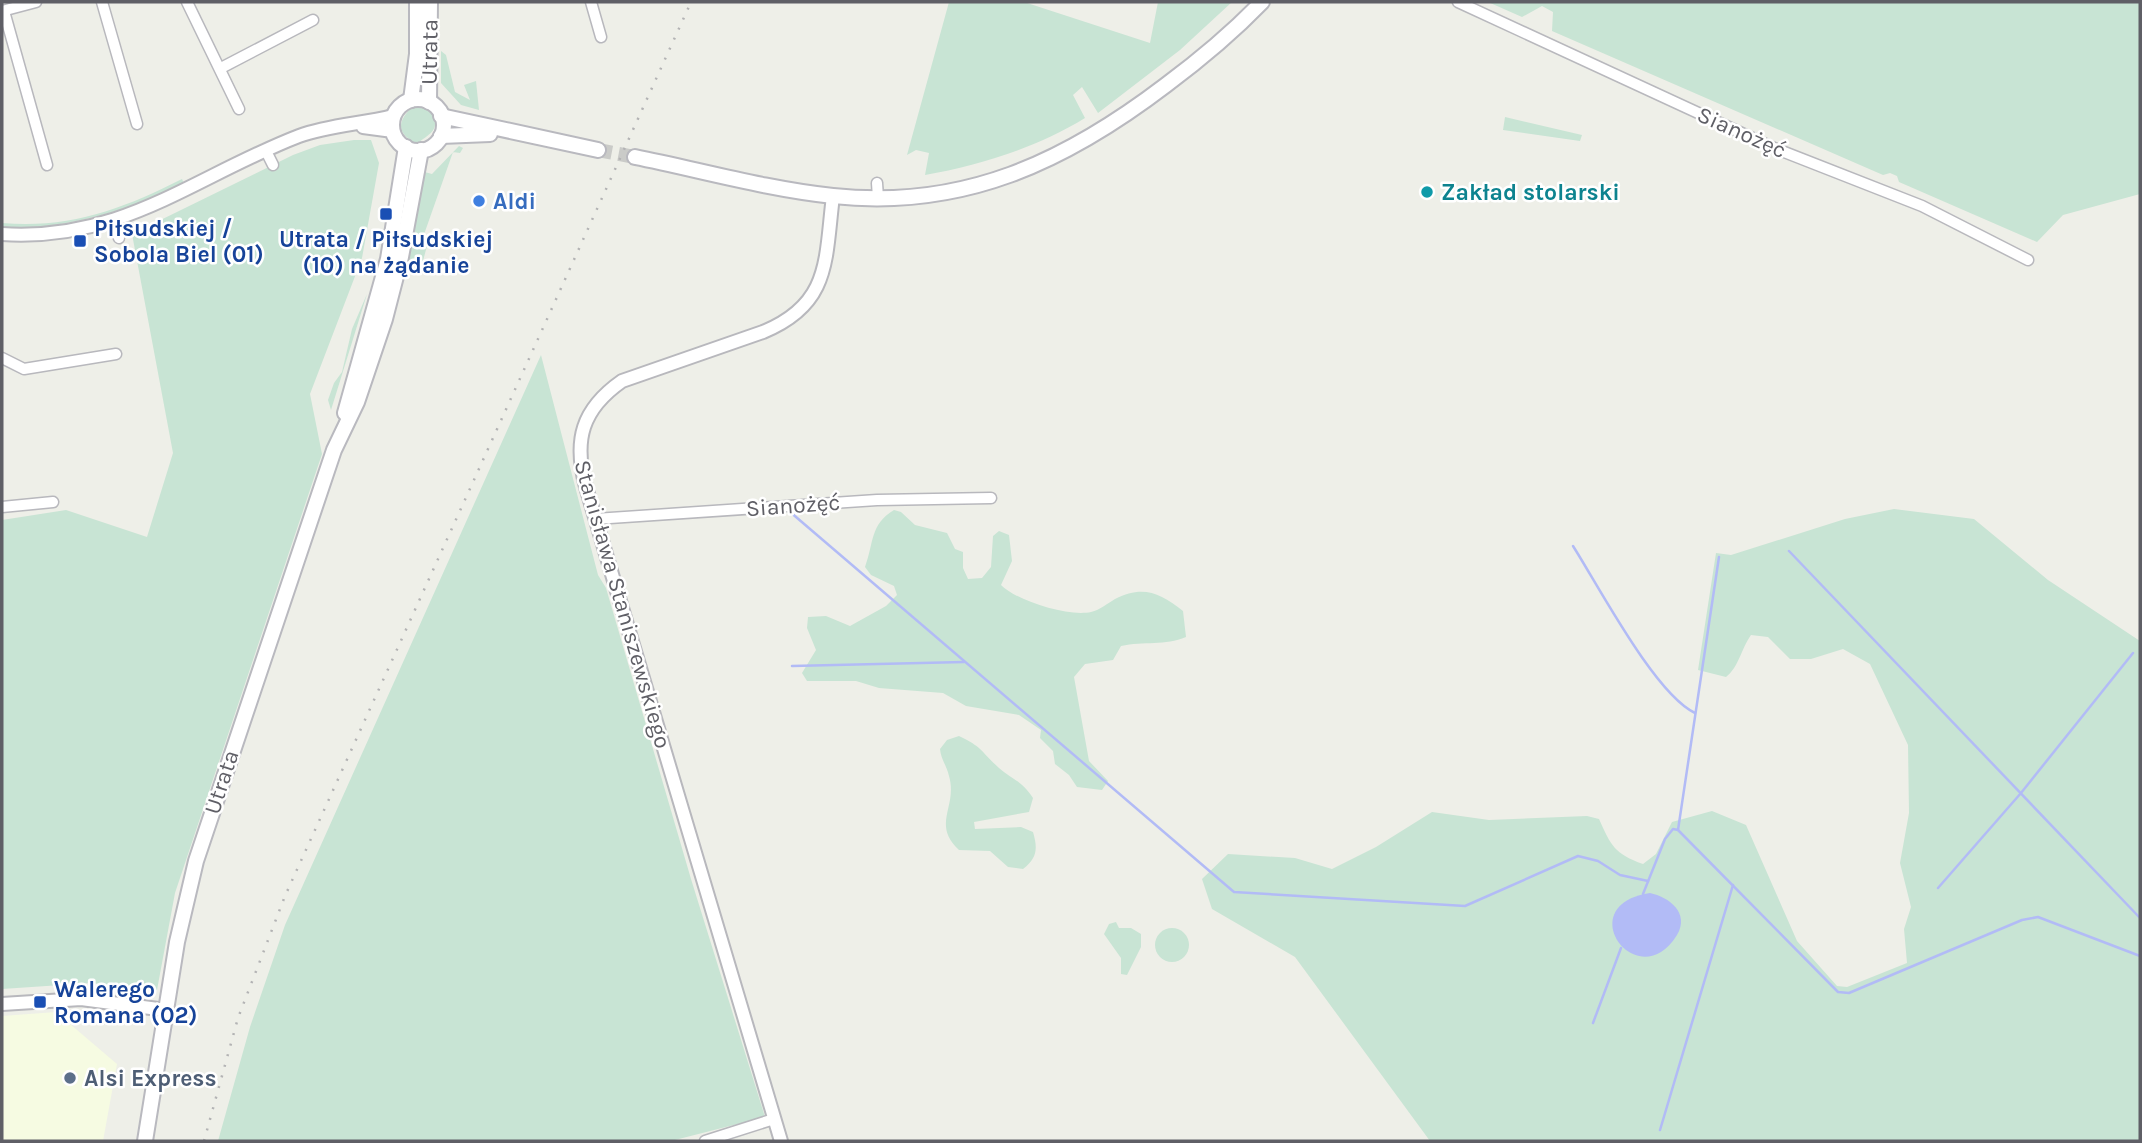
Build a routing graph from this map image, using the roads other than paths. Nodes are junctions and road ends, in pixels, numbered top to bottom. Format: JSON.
{"nodes":[{"id":1,"x":36,"y":2,"type":"edge"},
{"id":2,"x":102,"y":2,"type":"edge"},
{"id":3,"x":187,"y":2,"type":"edge"},
{"id":4,"x":417,"y":2,"type":"edge"},
{"id":5,"x":430,"y":2,"type":"edge"},
{"id":6,"x":591,"y":2,"type":"edge"},
{"id":7,"x":1262,"y":2,"type":"edge"},
{"id":8,"x":1458,"y":2,"type":"edge"},
{"id":9,"x":3,"y":11,"type":"edge"},
{"id":10,"x":313,"y":20,"type":"dead end"},
{"id":11,"x":600,"y":37,"type":"dead end"},
{"id":12,"x":221,"y":68,"type":"junction"},
{"id":13,"x":411,"y":100,"type":"junction"},
{"id":14,"x":429,"y":102,"type":"junction"},
{"id":15,"x":239,"y":109,"type":"dead end"},
{"id":16,"x":441,"y":116,"type":"junction"},
{"id":17,"x":137,"y":124,"type":"dead end"},
{"id":18,"x":393,"y":124,"type":"junction"},
{"id":19,"x":441,"y":136,"type":"junction"},
{"id":20,"x":544,"y":139,"type":"junction"},
{"id":21,"x":405,"y":148,"type":"junction"},
{"id":22,"x":421,"y":150,"type":"junction"},
{"id":23,"x":598,"y":150,"type":"tunnel mouth"},
{"id":24,"x":266,"y":151,"type":"junction"},
{"id":25,"x":635,"y":157,"type":"tunnel mouth"},
{"id":26,"x":47,"y":165,"type":"dead end"},
{"id":27,"x":273,"y":165,"type":"dead end"},
{"id":28,"x":833,"y":196,"type":"junction"},
{"id":29,"x":113,"y":221,"type":"junction"},
{"id":30,"x":2,"y":234,"type":"edge"},
{"id":31,"x":119,"y":238,"type":"dead end"},
{"id":32,"x":2028,"y":260,"type":"dead end"},
{"id":33,"x":116,"y":354,"type":"dead end"},
{"id":34,"x":2,"y":358,"type":"edge"},
{"id":35,"x":340,"y":435,"type":"junction"},
{"id":36,"x":991,"y":498,"type":"dead end"},
{"id":37,"x":53,"y":502,"type":"dead end"},
{"id":38,"x":2,"y":507,"type":"edge"},
{"id":39,"x":595,"y":519,"type":"junction"},
{"id":40,"x":2,"y":1004,"type":"edge"},
{"id":41,"x":166,"y":1010,"type":"junction"},
{"id":42,"x":775,"y":1119,"type":"junction"},
{"id":43,"x":145,"y":1141,"type":"edge"},
{"id":44,"x":705,"y":1141,"type":"edge"},
{"id":45,"x":781,"y":1141,"type":"edge"}],
"edges":[{"from":1,"to":9,"type":"street"},
{"from":2,"to":17,"type":"street"},
{"from":3,"to":12,"type":"street"},
{"from":4,"to":13,"type":"main road","name":"Utrata"},
{"from":5,"to":14,"type":"main road","name":"Utrata"},
{"from":6,"to":11,"type":"street"},
{"from":7,"to":28,"type":"main road"},
{"from":8,"to":32,"type":"street","name":"Sianożęć"},
{"from":9,"to":26,"type":"street"},
{"from":10,"to":12,"type":"street"},
{"from":12,"to":15,"type":"street"},
{"from":13,"to":14,"type":"main road","name":"Utrata"},
{"from":13,"to":18,"type":"main road","name":"Utrata"},
{"from":14,"to":16,"type":"main road","name":"Utrata"},
{"from":16,"to":19,"type":"main road","name":"Utrata"},
{"from":16,"to":20,"type":"main road"},
{"from":18,"to":21,"type":"main road"},
{"from":18,"to":24,"type":"street"},
{"from":19,"to":20,"type":"main road"},
{"from":19,"to":22,"type":"main road"},
{"from":20,"to":23,"type":"main road"},
{"from":21,"to":22,"type":"main road"},
{"from":21,"to":35,"type":"main road","name":"Utrata"},
{"from":22,"to":35,"type":"main road","name":"Utrata"},
{"from":24,"to":27,"type":"street"},
{"from":24,"to":29,"type":"street"},
{"from":25,"to":28,"type":"main road"},
{"from":28,"to":39,"type":"street","name":"Stanisława Staniszewskiego"},
{"from":29,"to":30,"type":"street"},
{"from":29,"to":31,"type":"street"},
{"from":33,"to":34,"type":"street"},
{"from":35,"to":41,"type":"main road","name":"Utrata"},
{"from":36,"to":39,"type":"street","name":"Sianożęć"},
{"from":37,"to":38,"type":"street"},
{"from":39,"to":42,"type":"street","name":"Stanisława Staniszewskiego"},
{"from":40,"to":41,"type":"street"},
{"from":41,"to":43,"type":"main road","name":"Utrata"},
{"from":42,"to":44,"type":"street"},
{"from":42,"to":45,"type":"street","name":"Stanisława Staniszewskiego"}]}
